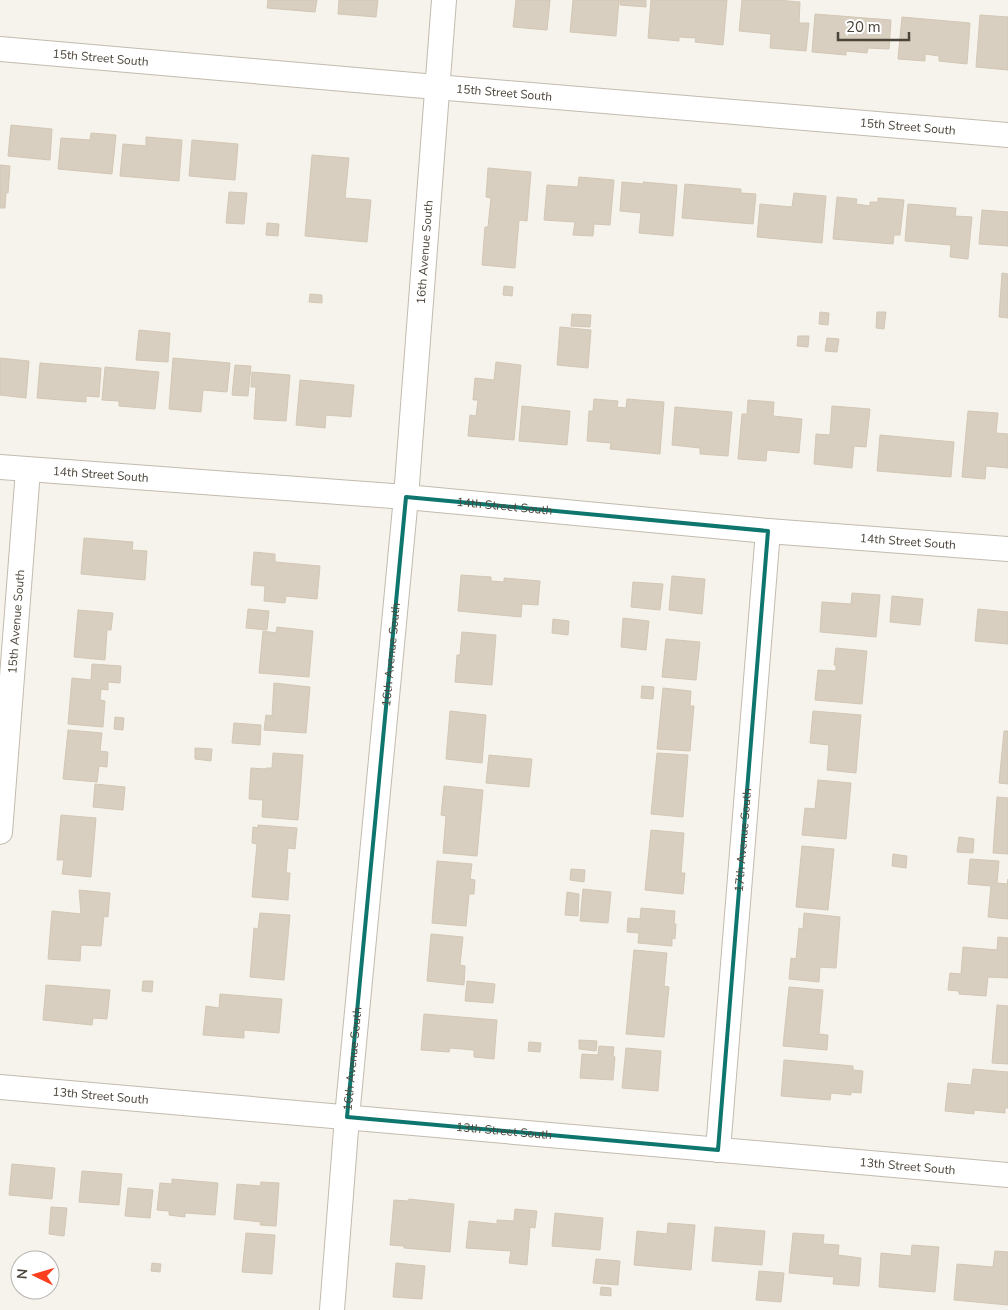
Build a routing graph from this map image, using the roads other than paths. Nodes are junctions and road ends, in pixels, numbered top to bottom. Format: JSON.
{"nodes":[{"id":1,"x":444,"y":0,"type":"edge"},
{"id":2,"x":0,"y":49,"type":"edge"},
{"id":3,"x":436,"y":88,"type":"junction"},
{"id":4,"x":1008,"y":135,"type":"edge"},
{"id":5,"x":0,"y":468,"type":"edge"},
{"id":6,"x":28,"y":470,"type":"junction"},
{"id":7,"x":406,"y":497,"type":"junction"},
{"id":8,"x":768,"y":531,"type":"junction"},
{"id":9,"x":1008,"y":549,"type":"edge"},
{"id":10,"x":0,"y":832,"type":"edge"},
{"id":11,"x":0,"y":1087,"type":"edge"},
{"id":12,"x":347,"y":1117,"type":"junction"},
{"id":13,"x":718,"y":1150,"type":"junction"},
{"id":14,"x":1008,"y":1175,"type":"edge"},
{"id":15,"x":332,"y":1310,"type":"edge"}],
"edges":[{"from":1,"to":3,"type":"street","name":"16th Avenue South"},
{"from":2,"to":3,"type":"street","name":"15th Street South"},
{"from":3,"to":4,"type":"street","name":"15th Street South"},
{"from":3,"to":7,"type":"street","name":"16th Avenue South"},
{"from":5,"to":6,"type":"street","name":"14th Street South"},
{"from":6,"to":7,"type":"street","name":"14th Street South"},
{"from":6,"to":10,"type":"street","name":"15th Avenue South"},
{"from":7,"to":8,"type":"street","name":"14th Street South"},
{"from":7,"to":12,"type":"street","name":"16th Avenue South"},
{"from":8,"to":9,"type":"street","name":"14th Street South"},
{"from":8,"to":13,"type":"street","name":"17th Avenue South"},
{"from":11,"to":12,"type":"street","name":"13th Street South"},
{"from":12,"to":13,"type":"street","name":"13th Street South"},
{"from":12,"to":15,"type":"street","name":"16th Avenue South"},
{"from":13,"to":14,"type":"street","name":"13th Street South"}]}
